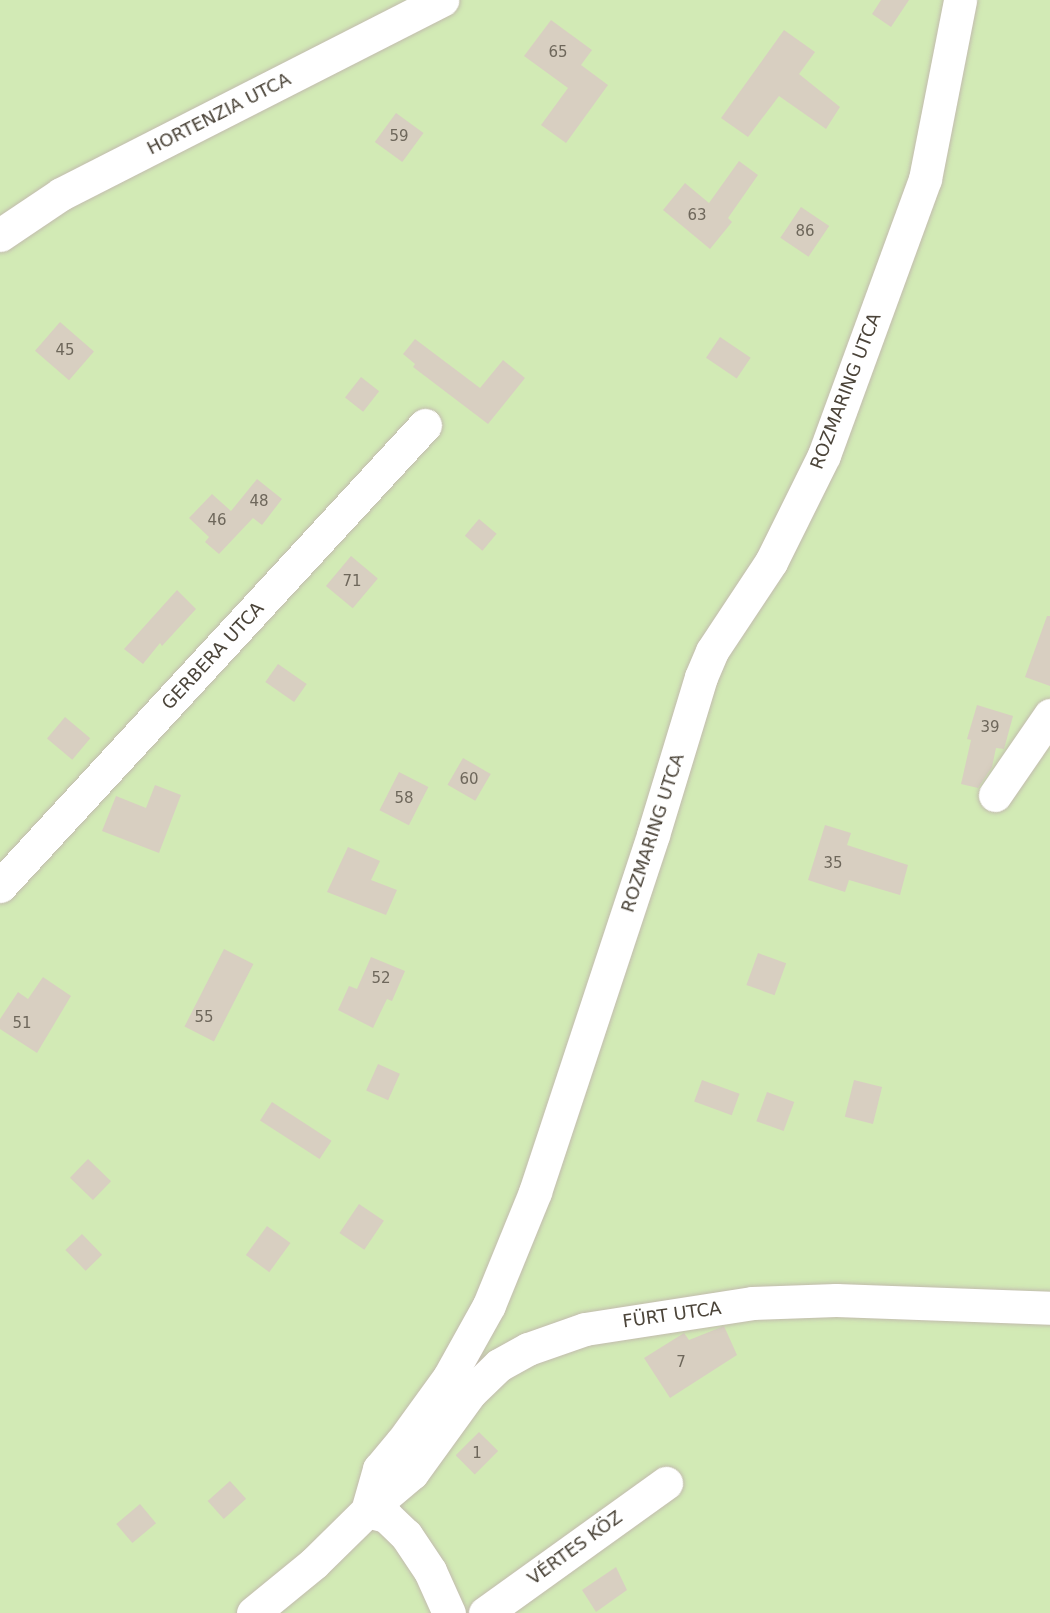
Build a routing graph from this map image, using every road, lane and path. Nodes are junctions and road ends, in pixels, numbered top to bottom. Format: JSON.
{"nodes":[{"id":1,"x":442,"y":0,"type":"edge"},
{"id":2,"x":960,"y":0,"type":"edge"},
{"id":3,"x":0,"y":235,"type":"edge"},
{"id":4,"x":425,"y":425,"type":"dead end"},
{"id":5,"x":1050,"y":715,"type":"edge"},
{"id":6,"x":995,"y":795,"type":"dead end"},
{"id":7,"x":0,"y":886,"type":"edge"},
{"id":8,"x":1050,"y":1308,"type":"edge"},
{"id":9,"x":666,"y":1483,"type":"dead end"},
{"id":10,"x":367,"y":1511,"type":"junction"},
{"id":11,"x":254,"y":1613,"type":"edge"},
{"id":12,"x":449,"y":1613,"type":"edge"},
{"id":13,"x":485,"y":1613,"type":"edge"}],
"edges":[{"from":1,"to":3,"type":"street","name":"HORTENZIA UTCA"},
{"from":2,"to":10,"type":"street","name":"ROZMARING UTCA"},
{"from":4,"to":7,"type":"street","name":"GERBERA UTCA"},
{"from":5,"to":6,"type":"street"},
{"from":8,"to":10,"type":"street","name":"FÜRT UTCA"},
{"from":9,"to":13,"type":"street","name":"VÉRTES KÖZ"},
{"from":10,"to":11,"type":"street","name":"ROZMARING UTCA"},
{"from":10,"to":12,"type":"street"}]}
